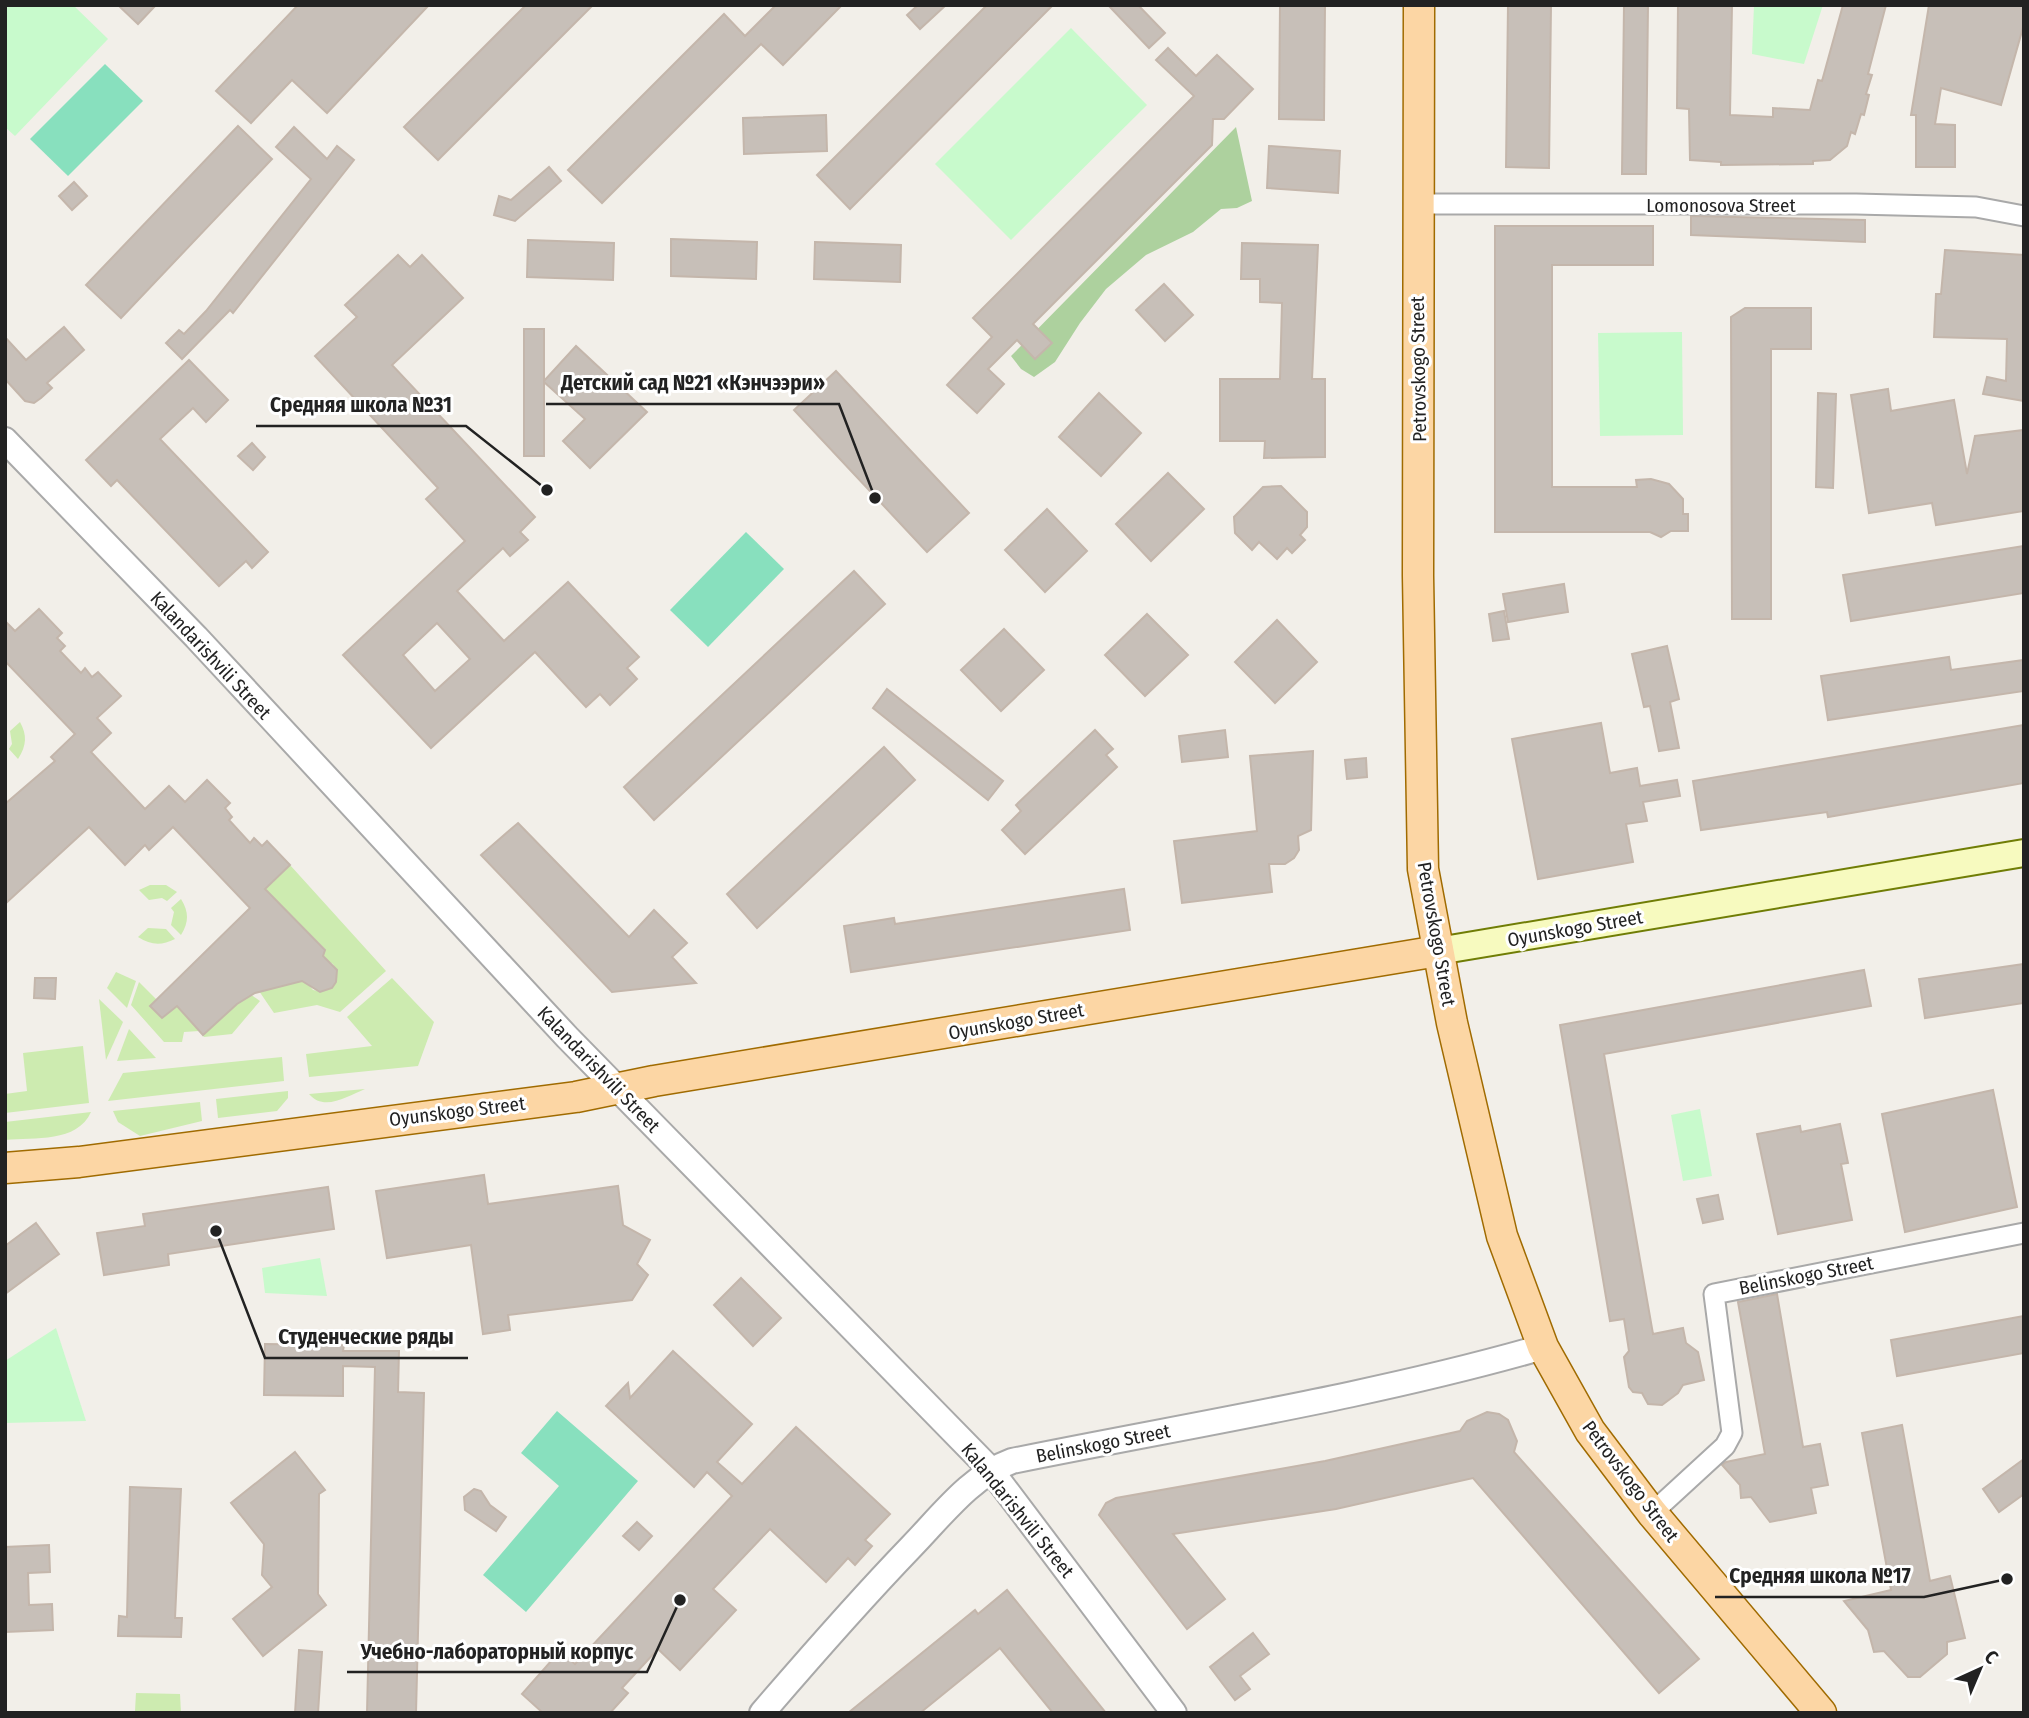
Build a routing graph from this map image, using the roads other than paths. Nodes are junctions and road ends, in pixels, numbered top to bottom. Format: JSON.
{"nodes":[{"id":1,"x":1419,"y":5,"type":"edge"},
{"id":2,"x":1416,"y":204,"type":"junction"},
{"id":3,"x":2024,"y":216,"type":"edge"},
{"id":4,"x":5,"y":440,"type":"edge"},
{"id":5,"x":2024,"y":853,"type":"edge"},
{"id":6,"x":1438,"y":951,"type":"junction"},
{"id":7,"x":616,"y":1089,"type":"junction"},
{"id":8,"x":5,"y":1168,"type":"edge"},
{"id":9,"x":2024,"y":1233,"type":"edge"},
{"id":10,"x":1543,"y":1347,"type":"junction"},
{"id":11,"x":990,"y":1469,"type":"junction"},
{"id":12,"x":1652,"y":1513,"type":"junction"},
{"id":13,"x":762,"y":1713,"type":"edge"},
{"id":14,"x":1174,"y":1713,"type":"edge"},
{"id":15,"x":1821,"y":1713,"type":"edge"}],
"edges":[{"from":1,"to":2,"type":"main road","name":"Petrovskogo Street"},
{"from":2,"to":3,"type":"street","name":"Lomonosova Street"},
{"from":2,"to":6,"type":"main road","name":"Petrovskogo Street"},
{"from":4,"to":7,"type":"street","name":"Kalandarishvili Street"},
{"from":5,"to":6,"type":"main road","name":"Oyunskogo Street"},
{"from":6,"to":7,"type":"main road","name":"Oyunskogo Street"},
{"from":6,"to":10,"type":"main road","name":"Petrovskogo Street"},
{"from":7,"to":8,"type":"main road","name":"Oyunskogo Street"},
{"from":7,"to":11,"type":"street","name":"Kalandarishvili Street"},
{"from":9,"to":12,"type":"street","name":"Belinskogo Street"},
{"from":10,"to":11,"type":"street","name":"Belinskogo Street"},
{"from":10,"to":12,"type":"main road","name":"Petrovskogo Street"},
{"from":11,"to":13,"type":"street","name":"Belinskogo Street"},
{"from":11,"to":14,"type":"street","name":"Kalandarishvili Street"},
{"from":12,"to":15,"type":"main road","name":"Petrovskogo Street"}]}
